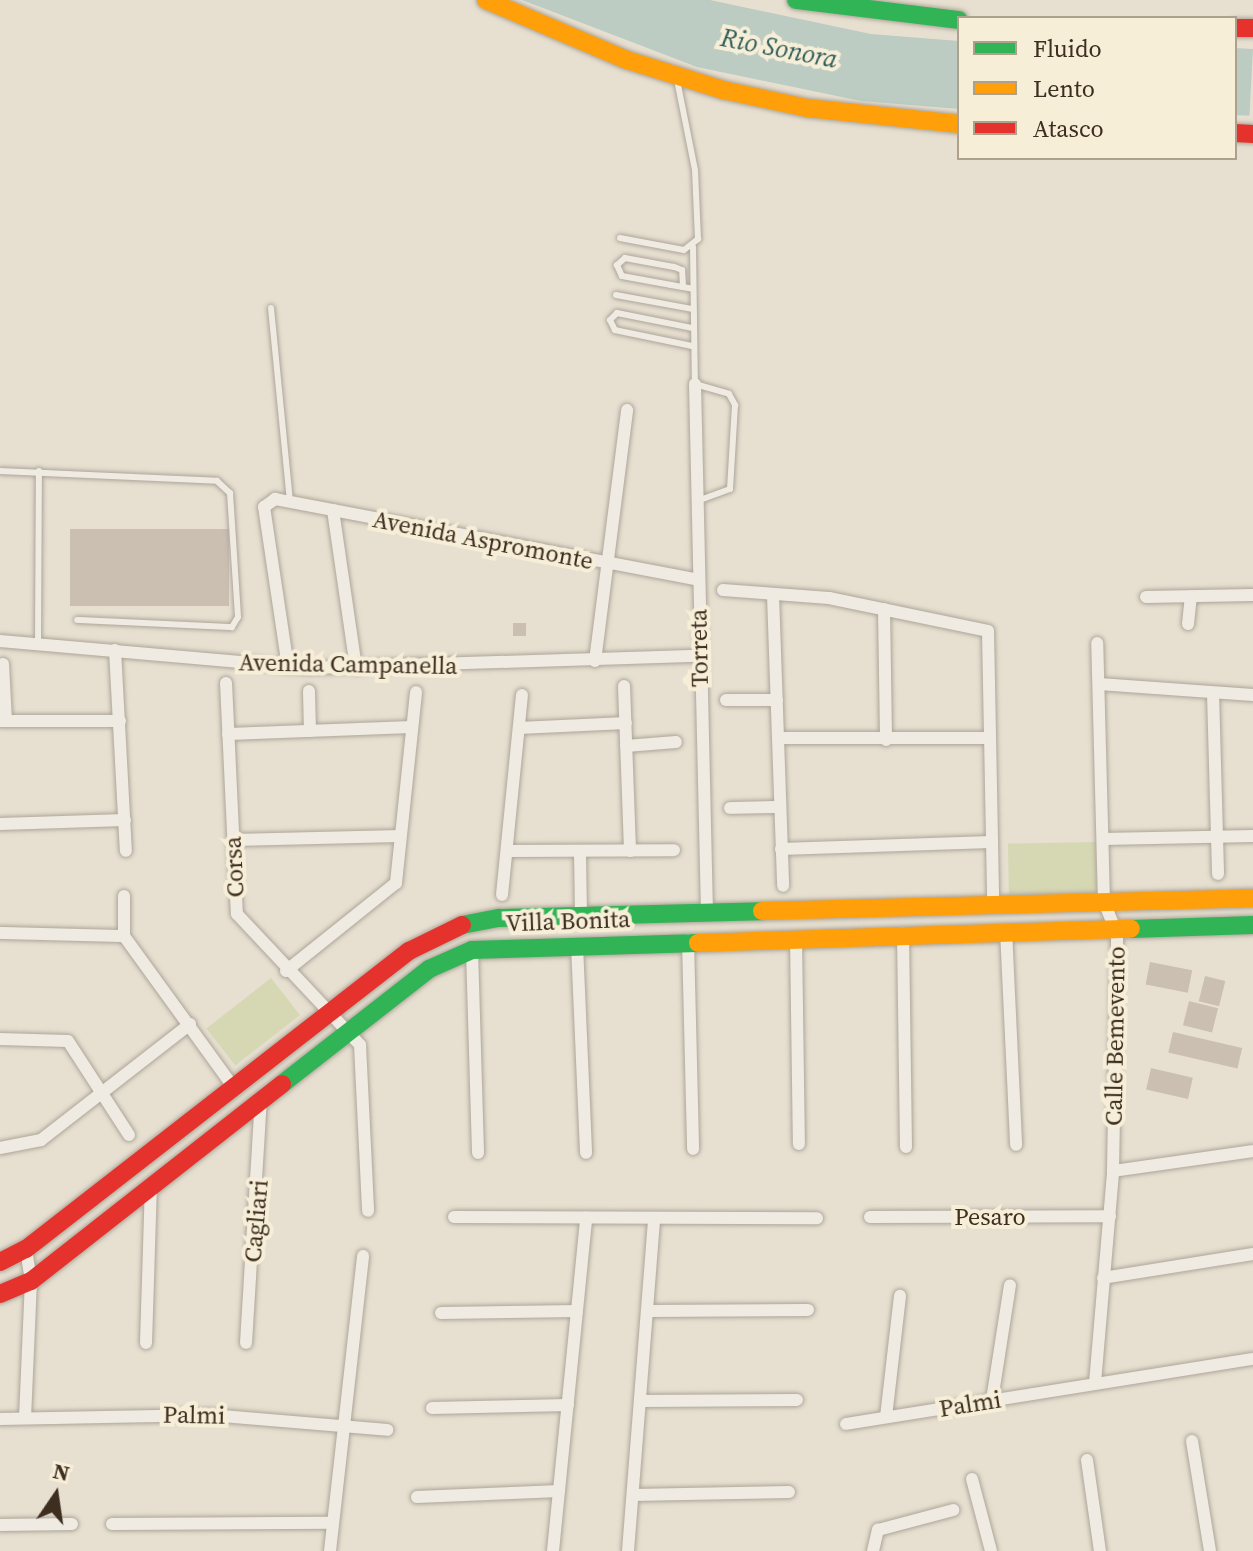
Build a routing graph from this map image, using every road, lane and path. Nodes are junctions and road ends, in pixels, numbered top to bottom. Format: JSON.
{"nodes":[{"id":1,"x":486,"y":0,"type":"edge"},
{"id":2,"x":796,"y":0,"type":"edge"},
{"id":3,"x":957,"y":20,"type":"edge"},
{"id":4,"x":676,"y":75,"type":"junction"},
{"id":5,"x":957,"y":124,"type":"edge"},
{"id":6,"x":620,"y":238,"type":"dead end"},
{"id":7,"x":693,"y":247,"type":"junction"},
{"id":8,"x":683,"y":287,"type":"junction"},
{"id":9,"x":693,"y":289,"type":"junction"},
{"id":10,"x":616,"y":295,"type":"dead end"},
{"id":11,"x":271,"y":308,"type":"dead end"},
{"id":12,"x":692,"y":309,"type":"junction"},
{"id":13,"x":692,"y":328,"type":"junction"},
{"id":14,"x":692,"y":346,"type":"junction"},
{"id":15,"x":695,"y":384,"type":"junction"},
{"id":16,"x":627,"y":410,"type":"dead end"},
{"id":17,"x":0,"y":471,"type":"edge"},
{"id":18,"x":39,"y":471,"type":"junction"},
{"id":19,"x":697,"y":501,"type":"junction"},
{"id":20,"x":290,"y":502,"type":"junction"},
{"id":21,"x":333,"y":510,"type":"junction"},
{"id":22,"x":605,"y":564,"type":"junction"},
{"id":23,"x":698,"y":580,"type":"junction"},
{"id":24,"x":723,"y":590,"type":"dead end"},
{"id":25,"x":773,"y":595,"type":"junction"},
{"id":26,"x":1253,"y":595,"type":"edge"},
{"id":27,"x":1191,"y":596,"type":"junction"},
{"id":28,"x":1146,"y":597,"type":"dead end"},
{"id":29,"x":884,"y":609,"type":"junction"},
{"id":30,"x":77,"y":620,"type":"dead end"},
{"id":31,"x":1188,"y":624,"type":"dead end"},
{"id":32,"x":0,"y":641,"type":"edge"},
{"id":33,"x":1097,"y":643,"type":"dead end"},
{"id":34,"x":38,"y":644,"type":"junction"},
{"id":35,"x":115,"y":650,"type":"junction"},
{"id":36,"x":698,"y":656,"type":"junction"},
{"id":37,"x":595,"y":661,"type":"junction"},
{"id":38,"x":3,"y":664,"type":"dead end"},
{"id":39,"x":288,"y":667,"type":"junction"},
{"id":40,"x":356,"y":668,"type":"junction"},
{"id":41,"x":226,"y":683,"type":"dead end"},
{"id":42,"x":1099,"y":684,"type":"junction"},
{"id":43,"x":624,"y":686,"type":"dead end"},
{"id":44,"x":309,"y":691,"type":"dead end"},
{"id":45,"x":416,"y":692,"type":"dead end"},
{"id":46,"x":1213,"y":693,"type":"junction"},
{"id":47,"x":522,"y":695,"type":"dead end"},
{"id":48,"x":1253,"y":695,"type":"edge"},
{"id":49,"x":726,"y":700,"type":"dead end"},
{"id":50,"x":777,"y":700,"type":"junction"},
{"id":51,"x":3,"y":721,"type":"edge"},
{"id":52,"x":120,"y":721,"type":"junction"},
{"id":53,"x":626,"y":723,"type":"junction"},
{"id":54,"x":412,"y":727,"type":"junction"},
{"id":55,"x":519,"y":728,"type":"junction"},
{"id":56,"x":310,"y":731,"type":"junction"},
{"id":57,"x":228,"y":734,"type":"junction"},
{"id":58,"x":780,"y":738,"type":"junction"},
{"id":59,"x":989,"y":738,"type":"junction"},
{"id":60,"x":886,"y":740,"type":"junction"},
{"id":61,"x":676,"y":742,"type":"dead end"},
{"id":62,"x":626,"y":746,"type":"junction"},
{"id":63,"x":779,"y":807,"type":"junction"},
{"id":64,"x":730,"y":808,"type":"dead end"},
{"id":65,"x":125,"y":820,"type":"junction"},
{"id":66,"x":0,"y":824,"type":"edge"},
{"id":67,"x":400,"y":836,"type":"junction"},
{"id":68,"x":1217,"y":836,"type":"junction"},
{"id":69,"x":1253,"y":836,"type":"edge"},
{"id":70,"x":1103,"y":839,"type":"junction"},
{"id":71,"x":233,"y":840,"type":"junction"},
{"id":72,"x":991,"y":842,"type":"junction"},
{"id":73,"x":781,"y":849,"type":"junction"},
{"id":74,"x":674,"y":850,"type":"dead end"},
{"id":75,"x":126,"y":851,"type":"dead end"},
{"id":76,"x":508,"y":851,"type":"junction"},
{"id":77,"x":630,"y":851,"type":"junction"},
{"id":78,"x":580,"y":852,"type":"junction"},
{"id":79,"x":1218,"y":874,"type":"dead end"},
{"id":80,"x":783,"y":886,"type":"dead end"},
{"id":81,"x":502,"y":895,"type":"dead end"},
{"id":82,"x":124,"y":896,"type":"dead end"},
{"id":83,"x":1253,"y":898,"type":"edge"},
{"id":84,"x":1104,"y":902,"type":"junction"},
{"id":85,"x":993,"y":903,"type":"junction"},
{"id":86,"x":707,"y":911,"type":"junction"},
{"id":87,"x":581,"y":915,"type":"junction"},
{"id":88,"x":1253,"y":925,"type":"edge"},
{"id":89,"x":1115,"y":927,"type":"junction"},
{"id":90,"x":1006,"y":930,"type":"junction"},
{"id":91,"x":0,"y":933,"type":"edge"},
{"id":92,"x":903,"y":933,"type":"junction"},
{"id":93,"x":124,"y":936,"type":"junction"},
{"id":94,"x":796,"y":937,"type":"junction"},
{"id":95,"x":688,"y":940,"type":"junction"},
{"id":96,"x":577,"y":945,"type":"junction"},
{"id":97,"x":472,"y":950,"type":"junction"},
{"id":98,"x":286,"y":971,"type":"junction"},
{"id":99,"x":331,"y":1011,"type":"junction"},
{"id":100,"x":190,"y":1024,"type":"junction"},
{"id":101,"x":351,"y":1031,"type":"junction"},
{"id":102,"x":0,"y":1039,"type":"edge"},
{"id":103,"x":234,"y":1088,"type":"junction"},
{"id":104,"x":101,"y":1093,"type":"junction"},
{"id":105,"x":261,"y":1099,"type":"junction"},
{"id":106,"x":129,"y":1135,"type":"dead end"},
{"id":107,"x":799,"y":1144,"type":"dead end"},
{"id":108,"x":1016,"y":1145,"type":"dead end"},
{"id":109,"x":906,"y":1147,"type":"dead end"},
{"id":110,"x":0,"y":1148,"type":"edge"},
{"id":111,"x":693,"y":1149,"type":"dead end"},
{"id":112,"x":1253,"y":1151,"type":"edge"},
{"id":113,"x":478,"y":1153,"type":"dead end"},
{"id":114,"x":586,"y":1153,"type":"dead end"},
{"id":115,"x":1113,"y":1171,"type":"junction"},
{"id":116,"x":151,"y":1188,"type":"junction"},
{"id":117,"x":368,"y":1211,"type":"dead end"},
{"id":118,"x":1110,"y":1216,"type":"junction"},
{"id":119,"x":454,"y":1217,"type":"dead end"},
{"id":120,"x":870,"y":1217,"type":"dead end"},
{"id":121,"x":586,"y":1218,"type":"junction"},
{"id":122,"x":817,"y":1218,"type":"dead end"},
{"id":123,"x":654,"y":1219,"type":"junction"},
{"id":124,"x":26,"y":1249,"type":"junction"},
{"id":125,"x":1253,"y":1254,"type":"edge"},
{"id":126,"x":363,"y":1256,"type":"dead end"},
{"id":127,"x":0,"y":1262,"type":"edge"},
{"id":128,"x":1103,"y":1278,"type":"junction"},
{"id":129,"x":31,"y":1281,"type":"junction"},
{"id":130,"x":1010,"y":1285,"type":"dead end"},
{"id":131,"x":0,"y":1294,"type":"edge"},
{"id":132,"x":900,"y":1296,"type":"dead end"},
{"id":133,"x":808,"y":1310,"type":"dead end"},
{"id":134,"x":577,"y":1311,"type":"junction"},
{"id":135,"x":647,"y":1311,"type":"junction"},
{"id":136,"x":441,"y":1313,"type":"dead end"},
{"id":137,"x":146,"y":1343,"type":"dead end"},
{"id":138,"x":246,"y":1343,"type":"dead end"},
{"id":139,"x":1253,"y":1359,"type":"edge"},
{"id":140,"x":1095,"y":1383,"type":"junction"},
{"id":141,"x":797,"y":1400,"type":"dead end"},
{"id":142,"x":992,"y":1400,"type":"junction"},
{"id":143,"x":640,"y":1401,"type":"junction"},
{"id":144,"x":568,"y":1405,"type":"junction"},
{"id":145,"x":432,"y":1408,"type":"dead end"},
{"id":146,"x":886,"y":1417,"type":"junction"},
{"id":147,"x":25,"y":1418,"type":"junction"},
{"id":148,"x":0,"y":1419,"type":"edge"},
{"id":149,"x":342,"y":1424,"type":"junction"},
{"id":150,"x":846,"y":1424,"type":"dead end"},
{"id":151,"x":387,"y":1430,"type":"dead end"},
{"id":152,"x":1192,"y":1441,"type":"dead end"},
{"id":153,"x":1087,"y":1460,"type":"dead end"},
{"id":154,"x":972,"y":1479,"type":"dead end"},
{"id":155,"x":559,"y":1491,"type":"junction"},
{"id":156,"x":789,"y":1492,"type":"dead end"},
{"id":157,"x":633,"y":1495,"type":"junction"},
{"id":158,"x":417,"y":1497,"type":"dead end"},
{"id":159,"x":953,"y":1510,"type":"dead end"},
{"id":160,"x":332,"y":1523,"type":"junction"},
{"id":161,"x":72,"y":1524,"type":"dead end"},
{"id":162,"x":112,"y":1524,"type":"dead end"},
{"id":163,"x":0,"y":1525,"type":"edge"},
{"id":164,"x":330,"y":1551,"type":"edge"},
{"id":165,"x":553,"y":1551,"type":"edge"},
{"id":166,"x":628,"y":1551,"type":"edge"},
{"id":167,"x":873,"y":1551,"type":"edge"},
{"id":168,"x":991,"y":1551,"type":"edge"},
{"id":169,"x":1100,"y":1551,"type":"edge"},
{"id":170,"x":1210,"y":1551,"type":"edge"}],
"edges":[{"from":1,"to":4,"type":"street"},
{"from":2,"to":3,"type":"street"},
{"from":4,"to":5,"type":"street"},
{"from":4,"to":7,"type":"lane"},
{"from":6,"to":7,"type":"lane"},
{"from":7,"to":9,"type":"lane"},
{"from":8,"to":8,"type":"lane"},
{"from":8,"to":9,"type":"lane"},
{"from":9,"to":12,"type":"lane"},
{"from":10,"to":12,"type":"lane"},
{"from":11,"to":20,"type":"lane"},
{"from":12,"to":13,"type":"lane"},
{"from":13,"to":14,"type":"lane"},
{"from":13,"to":14,"type":"lane"},
{"from":14,"to":15,"type":"lane"},
{"from":15,"to":19,"type":"street","name":"Torreta"},
{"from":15,"to":19,"type":"lane"},
{"from":16,"to":22,"type":"street"},
{"from":17,"to":18,"type":"lane"},
{"from":18,"to":30,"type":"lane"},
{"from":18,"to":34,"type":"lane"},
{"from":19,"to":23,"type":"street","name":"Torreta"},
{"from":20,"to":21,"type":"street","name":"Avenida Aspromonte"},
{"from":20,"to":39,"type":"street","name":"Avenida Aspromonte"},
{"from":21,"to":22,"type":"street","name":"Avenida Aspromonte"},
{"from":21,"to":40,"type":"street"},
{"from":22,"to":23,"type":"street","name":"Avenida Aspromonte"},
{"from":22,"to":37,"type":"street"},
{"from":23,"to":36,"type":"street","name":"Torreta"},
{"from":24,"to":25,"type":"street"},
{"from":25,"to":29,"type":"street"},
{"from":25,"to":50,"type":"street"},
{"from":26,"to":27,"type":"street"},
{"from":27,"to":28,"type":"street"},
{"from":27,"to":31,"type":"street"},
{"from":29,"to":59,"type":"street"},
{"from":29,"to":60,"type":"street"},
{"from":32,"to":34,"type":"street","name":"Avenida Campanella"},
{"from":33,"to":42,"type":"street","name":"Calle Bemevento"},
{"from":34,"to":35,"type":"street","name":"Avenida Campanella"},
{"from":35,"to":39,"type":"street","name":"Avenida Campanella"},
{"from":35,"to":52,"type":"street"},
{"from":36,"to":37,"type":"street","name":"Avenida Campanella"},
{"from":36,"to":86,"type":"street","name":"Torreta"},
{"from":37,"to":40,"type":"street","name":"Avenida Campanella"},
{"from":38,"to":51,"type":"street"},
{"from":39,"to":40,"type":"street","name":"Avenida Campanella"},
{"from":41,"to":57,"type":"street","name":"Corsa"},
{"from":42,"to":46,"type":"street"},
{"from":42,"to":70,"type":"street","name":"Calle Bemevento"},
{"from":43,"to":53,"type":"street"},
{"from":44,"to":56,"type":"street"},
{"from":45,"to":54,"type":"street"},
{"from":46,"to":48,"type":"street"},
{"from":46,"to":68,"type":"street"},
{"from":47,"to":55,"type":"street"},
{"from":49,"to":50,"type":"street"},
{"from":50,"to":58,"type":"street"},
{"from":51,"to":52,"type":"street"},
{"from":52,"to":65,"type":"street"},
{"from":53,"to":55,"type":"street"},
{"from":53,"to":62,"type":"street"},
{"from":54,"to":56,"type":"street"},
{"from":54,"to":67,"type":"street"},
{"from":55,"to":76,"type":"street"},
{"from":56,"to":57,"type":"street"},
{"from":57,"to":71,"type":"street","name":"Corsa"},
{"from":58,"to":60,"type":"street"},
{"from":58,"to":63,"type":"street"},
{"from":59,"to":60,"type":"street"},
{"from":59,"to":72,"type":"street"},
{"from":61,"to":62,"type":"street"},
{"from":62,"to":77,"type":"street"},
{"from":63,"to":64,"type":"street"},
{"from":63,"to":73,"type":"street"},
{"from":65,"to":66,"type":"street"},
{"from":65,"to":75,"type":"street"},
{"from":67,"to":71,"type":"street"},
{"from":67,"to":98,"type":"street"},
{"from":68,"to":69,"type":"street"},
{"from":68,"to":70,"type":"street"},
{"from":68,"to":79,"type":"street"},
{"from":70,"to":84,"type":"street","name":"Calle Bemevento"},
{"from":71,"to":98,"type":"street","name":"Corsa"},
{"from":72,"to":73,"type":"street"},
{"from":72,"to":85,"type":"street"},
{"from":73,"to":80,"type":"street"},
{"from":74,"to":77,"type":"street"},
{"from":76,"to":78,"type":"street"},
{"from":76,"to":81,"type":"street"},
{"from":77,"to":78,"type":"street"},
{"from":78,"to":87,"type":"street"},
{"from":82,"to":93,"type":"street"},
{"from":83,"to":84,"type":"street","name":"Villa Bonita"},
{"from":84,"to":85,"type":"street","name":"Villa Bonita"},
{"from":84,"to":89,"type":"street","name":"Calle Bemevento"},
{"from":85,"to":86,"type":"street","name":"Villa Bonita"},
{"from":86,"to":87,"type":"street","name":"Villa Bonita"},
{"from":87,"to":99,"type":"street","name":"Villa Bonita"},
{"from":88,"to":89,"type":"street","name":"Villa Bonita"},
{"from":89,"to":90,"type":"street","name":"Villa Bonita"},
{"from":89,"to":115,"type":"street","name":"Calle Bemevento"},
{"from":90,"to":92,"type":"street","name":"Villa Bonita"},
{"from":90,"to":108,"type":"street"},
{"from":91,"to":93,"type":"street"},
{"from":92,"to":94,"type":"street","name":"Villa Bonita"},
{"from":92,"to":109,"type":"street"},
{"from":93,"to":100,"type":"street"},
{"from":94,"to":95,"type":"street","name":"Villa Bonita"},
{"from":94,"to":107,"type":"street"},
{"from":95,"to":96,"type":"street","name":"Villa Bonita"},
{"from":95,"to":111,"type":"street"},
{"from":96,"to":97,"type":"street","name":"Villa Bonita"},
{"from":96,"to":114,"type":"street"},
{"from":97,"to":101,"type":"street","name":"Villa Bonita"},
{"from":97,"to":113,"type":"street"},
{"from":98,"to":99,"type":"street","name":"Corsa"},
{"from":99,"to":101,"type":"street","name":"Corsa"},
{"from":99,"to":103,"type":"street","name":"Villa Bonita"},
{"from":100,"to":103,"type":"street"},
{"from":100,"to":104,"type":"street"},
{"from":101,"to":105,"type":"street","name":"Villa Bonita"},
{"from":101,"to":117,"type":"street"},
{"from":102,"to":104,"type":"street"},
{"from":103,"to":124,"type":"street","name":"Villa Bonita"},
{"from":104,"to":106,"type":"street"},
{"from":104,"to":110,"type":"street"},
{"from":105,"to":116,"type":"street","name":"Villa Bonita"},
{"from":105,"to":138,"type":"street","name":"Cagliari"},
{"from":112,"to":115,"type":"street"},
{"from":115,"to":118,"type":"street","name":"Calle Bemevento"},
{"from":116,"to":129,"type":"street","name":"Villa Bonita"},
{"from":116,"to":137,"type":"street"},
{"from":118,"to":120,"type":"street","name":"Pesaro"},
{"from":118,"to":128,"type":"street","name":"Calle Bemevento"},
{"from":119,"to":121,"type":"street"},
{"from":121,"to":123,"type":"street"},
{"from":121,"to":134,"type":"street"},
{"from":122,"to":123,"type":"street"},
{"from":123,"to":135,"type":"street"},
{"from":124,"to":127,"type":"street","name":"Villa Bonita"},
{"from":124,"to":129,"type":"street"},
{"from":125,"to":128,"type":"street"},
{"from":126,"to":149,"type":"street"},
{"from":128,"to":140,"type":"street","name":"Calle Bemevento"},
{"from":129,"to":131,"type":"street","name":"Villa Bonita"},
{"from":129,"to":147,"type":"street"},
{"from":130,"to":142,"type":"street"},
{"from":132,"to":146,"type":"street"},
{"from":133,"to":135,"type":"street"},
{"from":134,"to":136,"type":"street"},
{"from":134,"to":144,"type":"street"},
{"from":135,"to":143,"type":"street"},
{"from":139,"to":140,"type":"street","name":"Palmi"},
{"from":140,"to":142,"type":"street","name":"Palmi"},
{"from":141,"to":143,"type":"street"},
{"from":142,"to":146,"type":"street","name":"Palmi"},
{"from":143,"to":157,"type":"street"},
{"from":144,"to":145,"type":"street"},
{"from":144,"to":155,"type":"street"},
{"from":146,"to":150,"type":"street","name":"Palmi"},
{"from":147,"to":148,"type":"street","name":"Palmi"},
{"from":147,"to":149,"type":"street","name":"Palmi"},
{"from":149,"to":151,"type":"street","name":"Palmi"},
{"from":149,"to":160,"type":"street"},
{"from":152,"to":170,"type":"street"},
{"from":153,"to":169,"type":"street"},
{"from":154,"to":168,"type":"street"},
{"from":155,"to":158,"type":"street"},
{"from":155,"to":165,"type":"street"},
{"from":156,"to":157,"type":"street"},
{"from":157,"to":166,"type":"street"},
{"from":159,"to":167,"type":"street"},
{"from":160,"to":162,"type":"street"},
{"from":160,"to":164,"type":"street"},
{"from":161,"to":163,"type":"street"}]}
